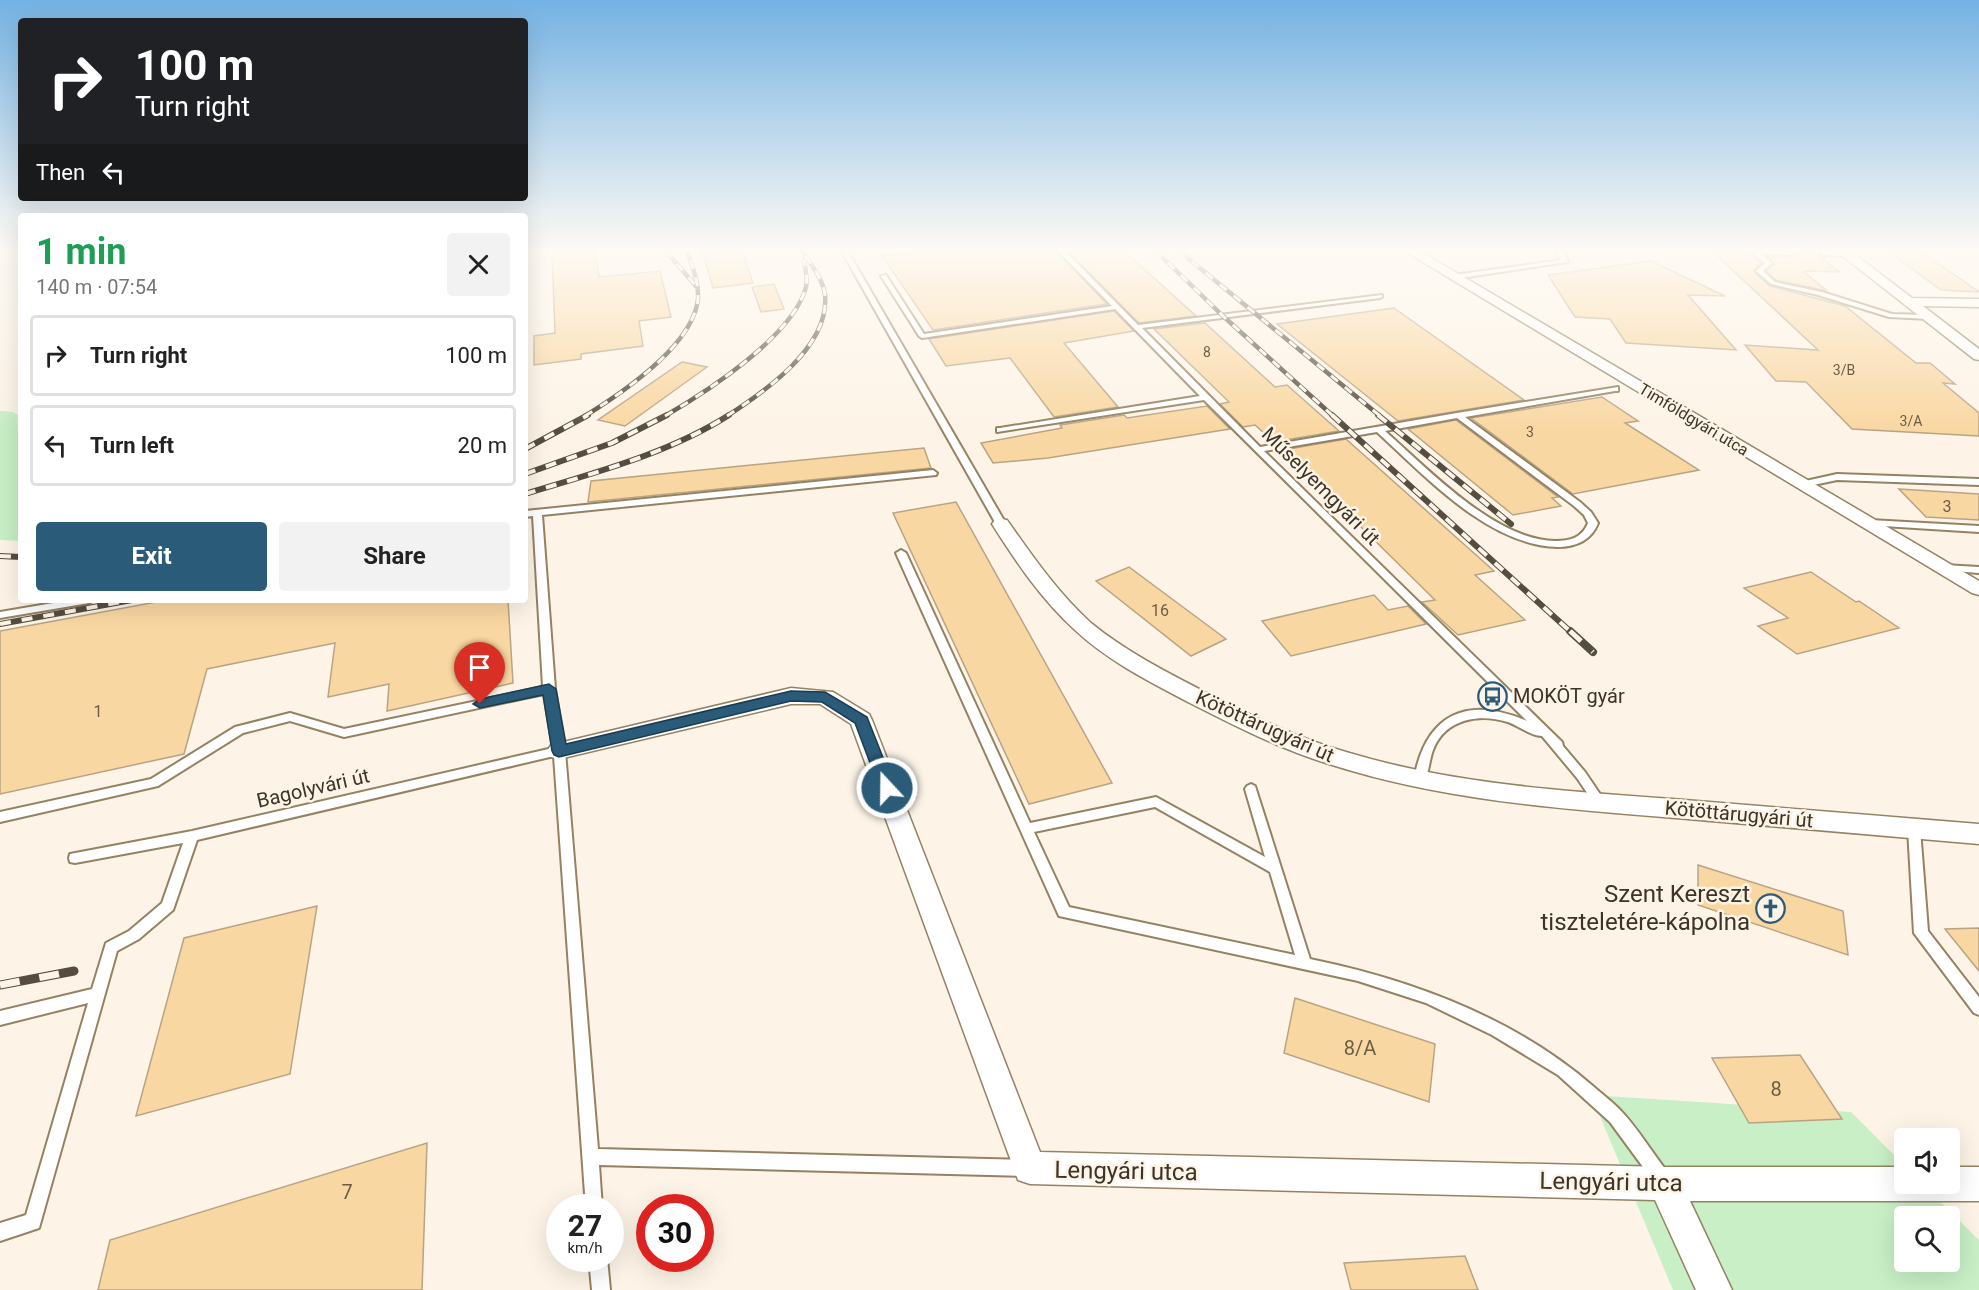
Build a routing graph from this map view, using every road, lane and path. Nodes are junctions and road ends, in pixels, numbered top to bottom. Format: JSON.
{"nodes":[{"id":1,"x":880,"y":310,"type":"edge"},
{"id":2,"x":906,"y":310,"type":"edge"},
{"id":3,"x":1095,"y":310,"type":"edge"},
{"id":4,"x":1120,"y":310,"type":"edge"},
{"id":5,"x":1269,"y":310,"type":"edge"},
{"id":6,"x":1510,"y":310,"type":"edge"},
{"id":7,"x":1876,"y":310,"type":"edge"},
{"id":8,"x":1920,"y":310,"type":"edge"},
{"id":9,"x":1929,"y":317,"type":"junction"},
{"id":10,"x":1137,"y":327,"type":"junction"},
{"id":11,"x":1979,"y":356,"type":"edge"},
{"id":12,"x":1615,"y":389,"type":"dead end"},
{"id":13,"x":1207,"y":397,"type":"junction"},
{"id":14,"x":1457,"y":415,"type":"junction"},
{"id":15,"x":1378,"y":429,"type":"junction"},
{"id":16,"x":1000,"y":430,"type":"dead end"},
{"id":17,"x":1258,"y":450,"type":"junction"},
{"id":18,"x":933,"y":473,"type":"dead end"},
{"id":19,"x":1979,"y":482,"type":"edge"},
{"id":20,"x":1804,"y":484,"type":"junction"},
{"id":21,"x":537,"y":512,"type":"junction"},
{"id":22,"x":528,"y":514,"type":"edge"},
{"id":23,"x":1870,"y":523,"type":"junction"},
{"id":24,"x":1001,"y":524,"type":"joint"},
{"id":25,"x":1979,"y":529,"type":"edge"},
{"id":26,"x":901,"y":553,"type":"dead end"},
{"id":27,"x":1944,"y":568,"type":"junction"},
{"id":28,"x":1979,"y":570,"type":"edge"},
{"id":29,"x":1979,"y":589,"type":"edge"},
{"id":30,"x":71,"y":603,"type":"edge"},
{"id":31,"x":0,"y":615,"type":"edge"},
{"id":32,"x":549,"y":689,"type":"junction"},
{"id":33,"x":1558,"y":745,"type":"junction"},
{"id":34,"x":559,"y":751,"type":"junction"},
{"id":35,"x":1420,"y":779,"type":"junction"},
{"id":36,"x":1251,"y":789,"type":"dead end"},
{"id":37,"x":1600,"y":803,"type":"junction"},
{"id":38,"x":0,"y":817,"type":"edge"},
{"id":39,"x":1914,"y":828,"type":"junction"},
{"id":40,"x":1026,"y":829,"type":"junction"},
{"id":41,"x":1979,"y":834,"type":"edge"},
{"id":42,"x":192,"y":836,"type":"junction"},
{"id":43,"x":75,"y":858,"type":"dead end"},
{"id":44,"x":1275,"y":869,"type":"junction"},
{"id":45,"x":1304,"y":963,"type":"junction"},
{"id":46,"x":98,"y":994,"type":"junction"},
{"id":47,"x":1979,"y":1008,"type":"edge"},
{"id":48,"x":0,"y":1018,"type":"edge"},
{"id":49,"x":591,"y":1157,"type":"junction"},
{"id":50,"x":1030,"y":1168,"type":"junction"},
{"id":51,"x":1665,"y":1184,"type":"junction"},
{"id":52,"x":1979,"y":1184,"type":"edge"},
{"id":53,"x":593,"y":1194,"type":"edge"},
{"id":54,"x":0,"y":1232,"type":"edge"},
{"id":55,"x":599,"y":1272,"type":"edge"},
{"id":56,"x":601,"y":1290,"type":"edge"},
{"id":57,"x":1714,"y":1290,"type":"edge"}],
"edges":[{"from":1,"to":24,"type":"lane","name":"Kötöttárugyári út"},
{"from":2,"to":3,"type":"lane"},
{"from":4,"to":10,"type":"lane","name":"Műselyemgyári út"},
{"from":5,"to":10,"type":"lane"},
{"from":6,"to":20,"type":"street","name":"Timföldgyári utca"},
{"from":7,"to":9,"type":"lane"},
{"from":8,"to":9,"type":"street"},
{"from":9,"to":11,"type":"street"},
{"from":10,"to":13,"type":"lane","name":"Műselyemgyári út"},
{"from":12,"to":14,"type":"lane"},
{"from":13,"to":16,"type":"lane"},
{"from":13,"to":17,"type":"lane","name":"Műselyemgyári út"},
{"from":14,"to":15,"type":"lane"},
{"from":14,"to":15,"type":"lane"},
{"from":15,"to":17,"type":"lane"},
{"from":17,"to":33,"type":"lane","name":"Műselyemgyári út"},
{"from":18,"to":21,"type":"lane"},
{"from":19,"to":20,"type":"lane"},
{"from":20,"to":23,"type":"street","name":"Timföldgyári utca"},
{"from":21,"to":22,"type":"lane"},
{"from":21,"to":32,"type":"lane"},
{"from":23,"to":25,"type":"lane"},
{"from":23,"to":27,"type":"street","name":"Timföldgyári utca"},
{"from":24,"to":35,"type":"street","name":"Kötöttárugyári út"},
{"from":26,"to":40,"type":"lane"},
{"from":27,"to":28,"type":"lane"},
{"from":27,"to":29,"type":"street","name":"Timföldgyári utca"},
{"from":30,"to":31,"type":"lane"},
{"from":32,"to":34,"type":"lane"},
{"from":32,"to":38,"type":"lane"},
{"from":33,"to":35,"type":"lane"},
{"from":33,"to":37,"type":"lane"},
{"from":34,"to":42,"type":"lane","name":"Bagolyvári út"},
{"from":34,"to":49,"type":"lane"},
{"from":34,"to":50,"type":"street","name":"Lengyári utca"},
{"from":35,"to":37,"type":"street","name":"Kötöttárugyári út"},
{"from":36,"to":44,"type":"lane"},
{"from":37,"to":39,"type":"street","name":"Kötöttárugyári út"},
{"from":39,"to":41,"type":"street","name":"Kötöttárugyári út"},
{"from":39,"to":47,"type":"lane"},
{"from":40,"to":44,"type":"lane"},
{"from":40,"to":45,"type":"lane"},
{"from":42,"to":43,"type":"lane","name":"Bagolyvári út"},
{"from":42,"to":46,"type":"lane"},
{"from":44,"to":45,"type":"lane"},
{"from":45,"to":51,"type":"lane"},
{"from":46,"to":48,"type":"lane"},
{"from":46,"to":54,"type":"lane"},
{"from":49,"to":50,"type":"lane"},
{"from":49,"to":53,"type":"lane"},
{"from":50,"to":51,"type":"street","name":"Lengyári utca"},
{"from":51,"to":52,"type":"street","name":"Lengyári utca"},
{"from":51,"to":57,"type":"street"},
{"from":55,"to":56,"type":"lane"}]}
